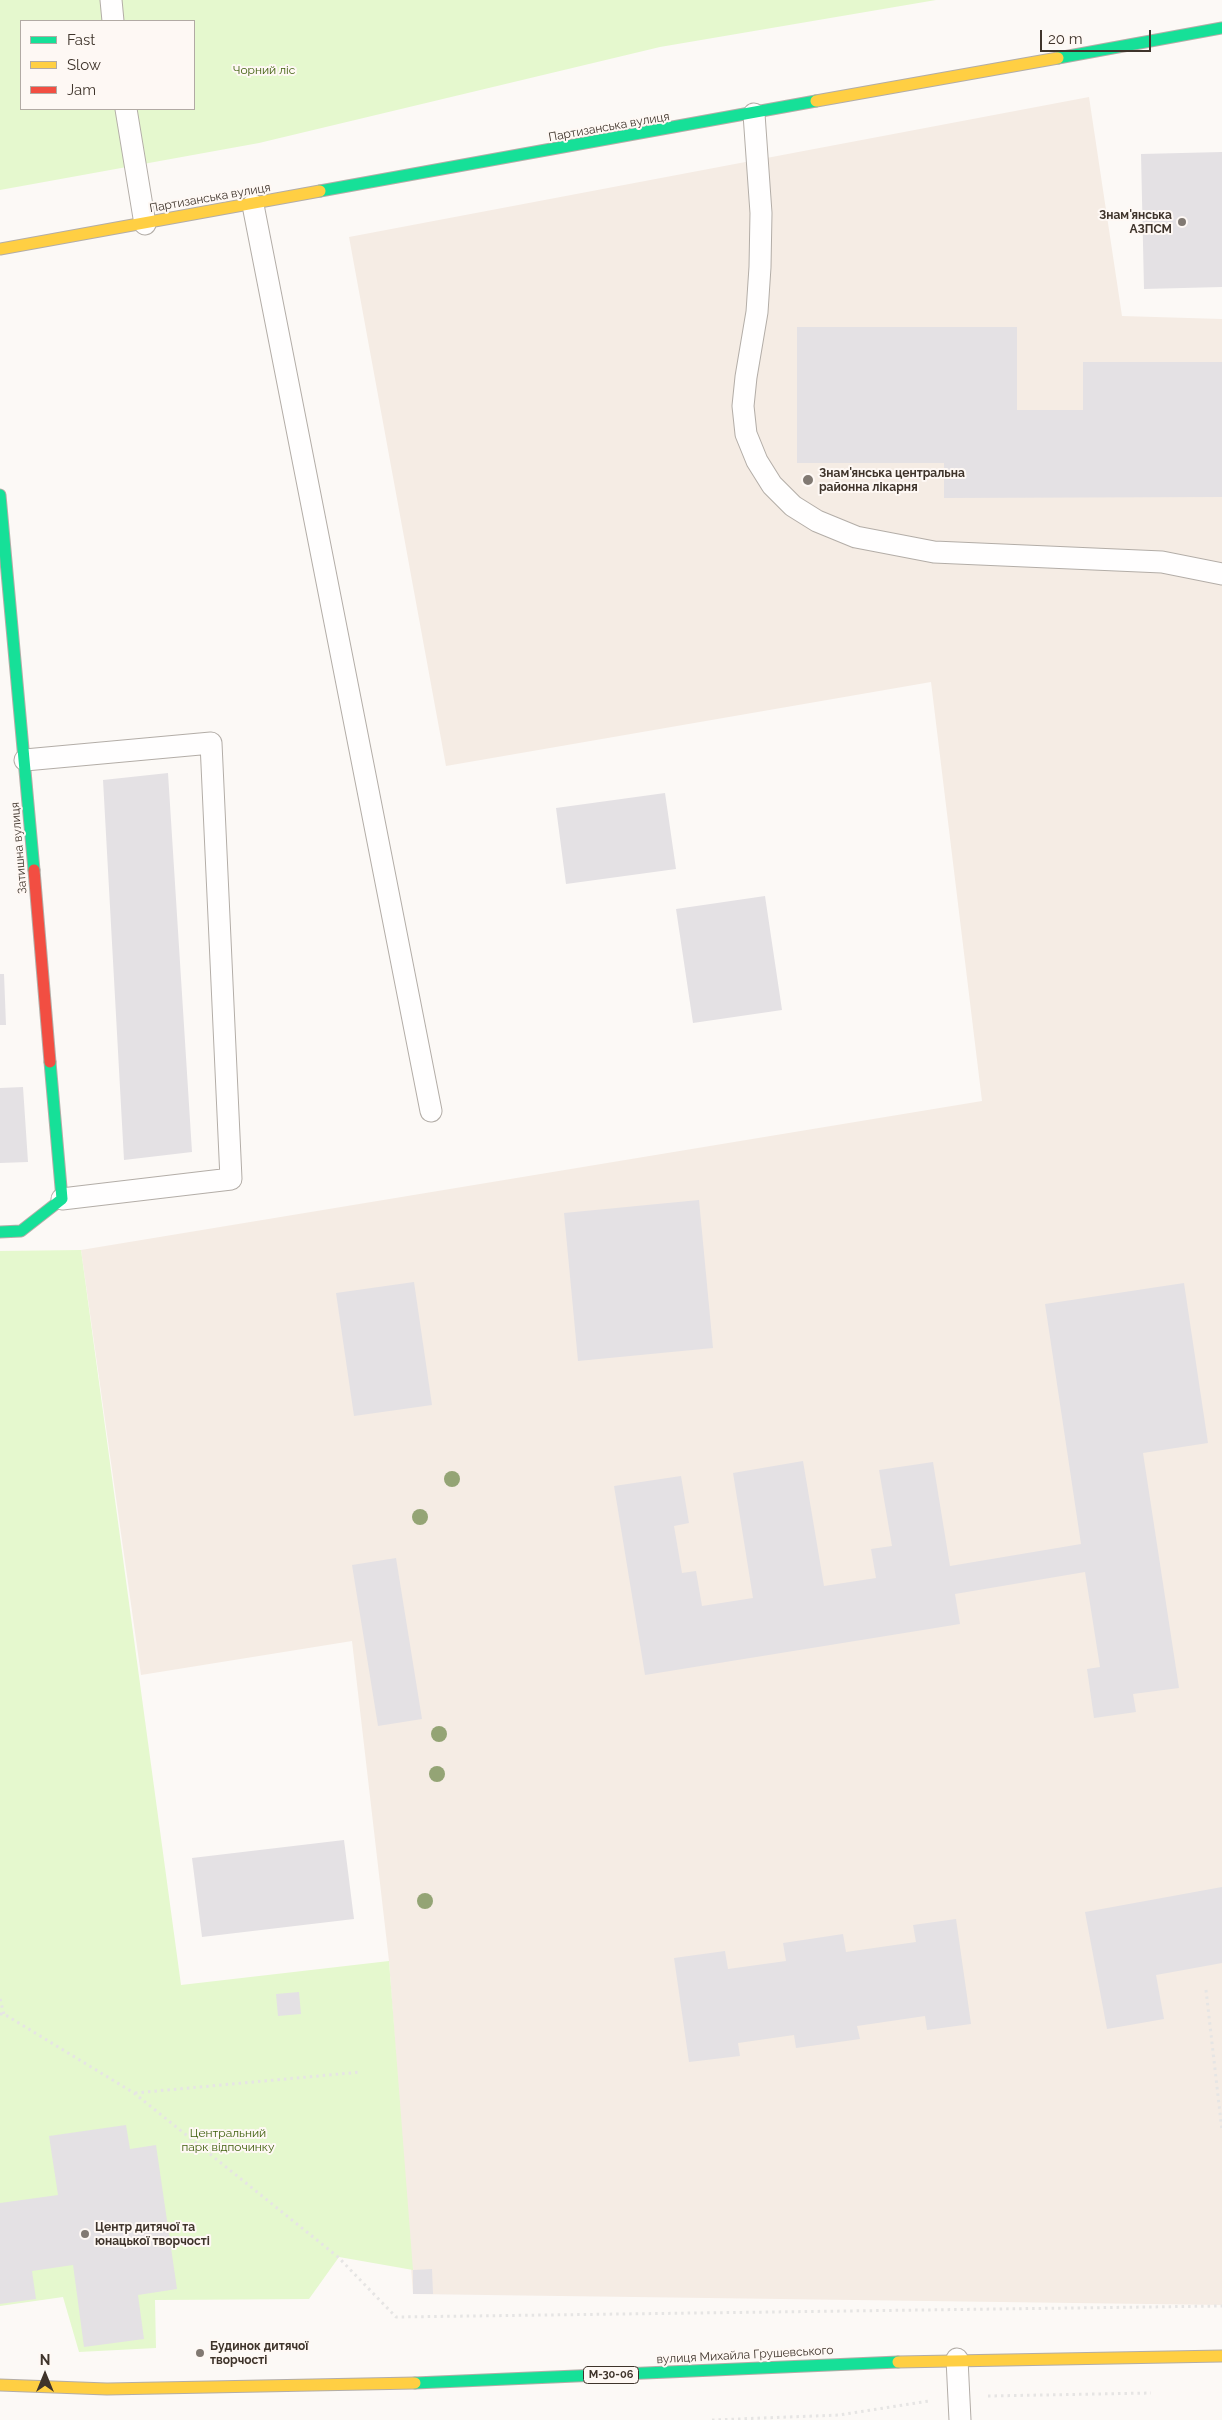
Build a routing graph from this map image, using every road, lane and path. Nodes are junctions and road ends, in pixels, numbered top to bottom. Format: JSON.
{"nodes":[{"id":1,"x":111,"y":0,"type":"edge"},
{"id":2,"x":113,"y":20,"type":"edge"},
{"id":3,"x":1222,"y":28,"type":"edge"},
{"id":4,"x":126,"y":110,"type":"edge"},
{"id":5,"x":754,"y":114,"type":"junction"},
{"id":6,"x":253,"y":205,"type":"junction"},
{"id":7,"x":145,"y":224,"type":"junction"},
{"id":8,"x":0,"y":249,"type":"edge"},
{"id":9,"x":0,"y":495,"type":"edge"},
{"id":10,"x":1222,"y":574,"type":"edge"},
{"id":11,"x":25,"y":760,"type":"junction"},
{"id":12,"x":431,"y":1111,"type":"dead end"},
{"id":13,"x":62,"y":1199,"type":"junction"},
{"id":14,"x":0,"y":1232,"type":"edge"},
{"id":15,"x":1206,"y":1990,"type":"dead end"},
{"id":16,"x":0,"y":1998,"type":"edge"},
{"id":17,"x":2,"y":2014,"type":"edge"},
{"id":18,"x":361,"y":2072,"type":"dead end"},
{"id":19,"x":134,"y":2093,"type":"junction"},
{"id":20,"x":1222,"y":2131,"type":"edge"},
{"id":21,"x":1222,"y":2306,"type":"edge"},
{"id":22,"x":1222,"y":2356,"type":"edge"},
{"id":23,"x":957,"y":2359,"type":"junction"},
{"id":24,"x":0,"y":2385,"type":"edge"},
{"id":25,"x":960,"y":2420,"type":"edge"}],
"edges":[{"from":1,"to":2,"type":"lane"},
{"from":3,"to":5,"type":"street","name":"Партизанська вулиця"},
{"from":4,"to":7,"type":"lane"},
{"from":5,"to":6,"type":"street","name":"Партизанська вулиця"},
{"from":5,"to":10,"type":"lane"},
{"from":6,"to":7,"type":"street","name":"Партизанська вулиця"},
{"from":6,"to":12,"type":"lane"},
{"from":7,"to":8,"type":"street","name":"Партизанська вулиця"},
{"from":9,"to":11,"type":"street","name":"Затишна вулиця"},
{"from":11,"to":13,"type":"street","name":"Затишна вулиця"},
{"from":11,"to":13,"type":"lane"},
{"from":13,"to":14,"type":"street"},
{"from":15,"to":20,"type":"path"},
{"from":16,"to":17,"type":"path"},
{"from":17,"to":19,"type":"path"},
{"from":18,"to":19,"type":"path"},
{"from":19,"to":21,"type":"path"},
{"from":22,"to":23,"type":"street","name":"вулиця Михайла Грушевського","number":"М-30-06"},
{"from":23,"to":24,"type":"street","name":"вулиця Михайла Грушевського","number":"М-30-06"},
{"from":23,"to":25,"type":"lane"}]}
